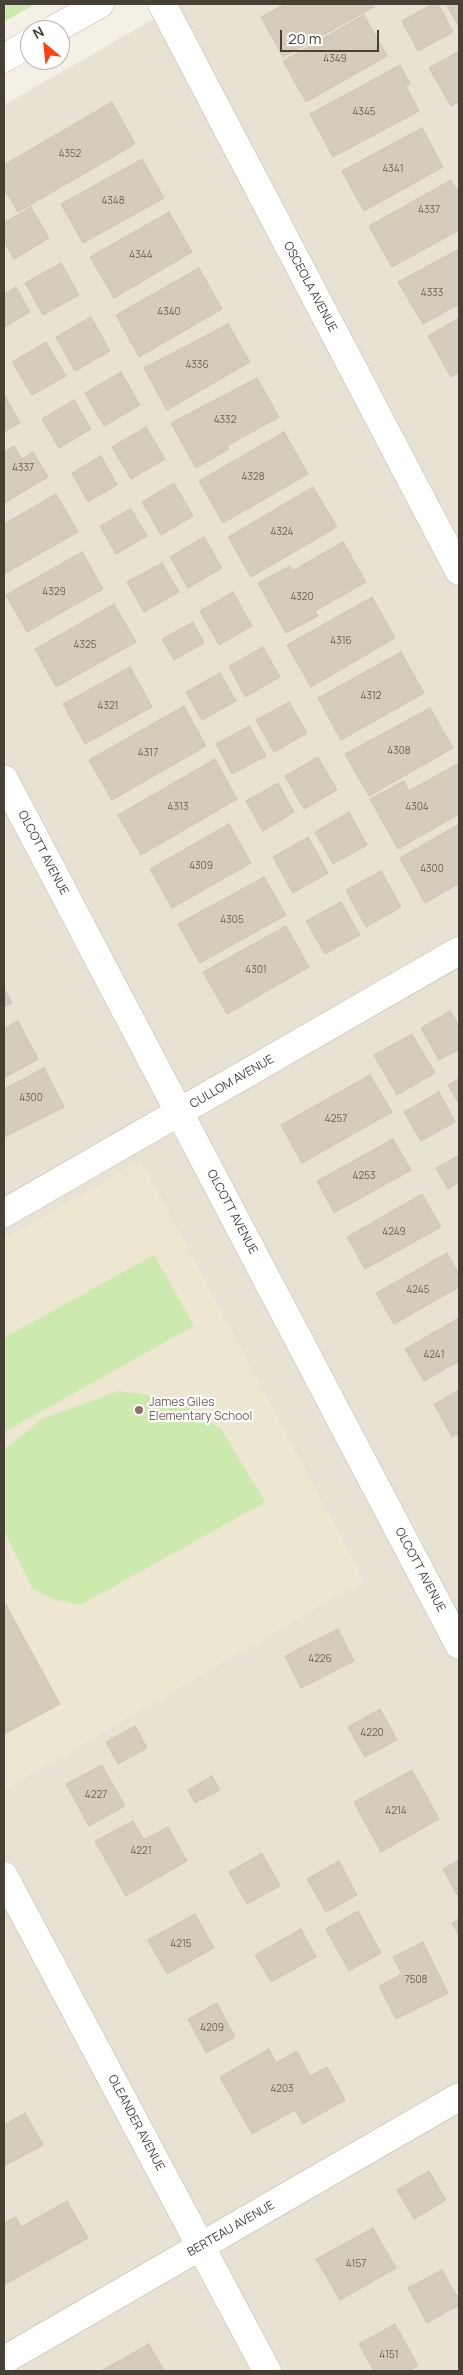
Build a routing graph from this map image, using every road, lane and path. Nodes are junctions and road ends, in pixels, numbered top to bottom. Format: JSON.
{"nodes":[{"id":1,"x":100,"y":4,"type":"edge"},
{"id":2,"x":162,"y":4,"type":"edge"},
{"id":3,"x":70,"y":21,"type":"edge"},
{"id":4,"x":20,"y":49,"type":"edge"},
{"id":5,"x":4,"y":58,"type":"edge"},
{"id":6,"x":459,"y":571,"type":"edge"},
{"id":7,"x":4,"y":779,"type":"edge"},
{"id":8,"x":459,"y":951,"type":"edge"},
{"id":9,"x":179,"y":1112,"type":"junction"},
{"id":10,"x":4,"y":1213,"type":"edge"},
{"id":11,"x":459,"y":1645,"type":"edge"},
{"id":12,"x":4,"y":1876,"type":"edge"},
{"id":13,"x":459,"y":2098,"type":"edge"},
{"id":14,"x":201,"y":2246,"type":"junction"},
{"id":15,"x":4,"y":2360,"type":"edge"},
{"id":16,"x":267,"y":2371,"type":"edge"}],
"edges":[{"from":1,"to":3,"type":"street"},
{"from":2,"to":6,"type":"street","name":"OSCEOLA AVENUE"},
{"from":4,"to":5,"type":"street"},
{"from":7,"to":9,"type":"street","name":"OLCOTT AVENUE"},
{"from":8,"to":9,"type":"street","name":"CULLOM AVENUE"},
{"from":9,"to":10,"type":"street","name":"CULLOM AVENUE"},
{"from":9,"to":11,"type":"street","name":"OLCOTT AVENUE"},
{"from":12,"to":14,"type":"street","name":"OLEANDER AVENUE"},
{"from":13,"to":14,"type":"street","name":"BERTEAU AVENUE"},
{"from":14,"to":15,"type":"street","name":"BERTEAU AVENUE"},
{"from":14,"to":16,"type":"street","name":"OLEANDER AVENUE"}]}
